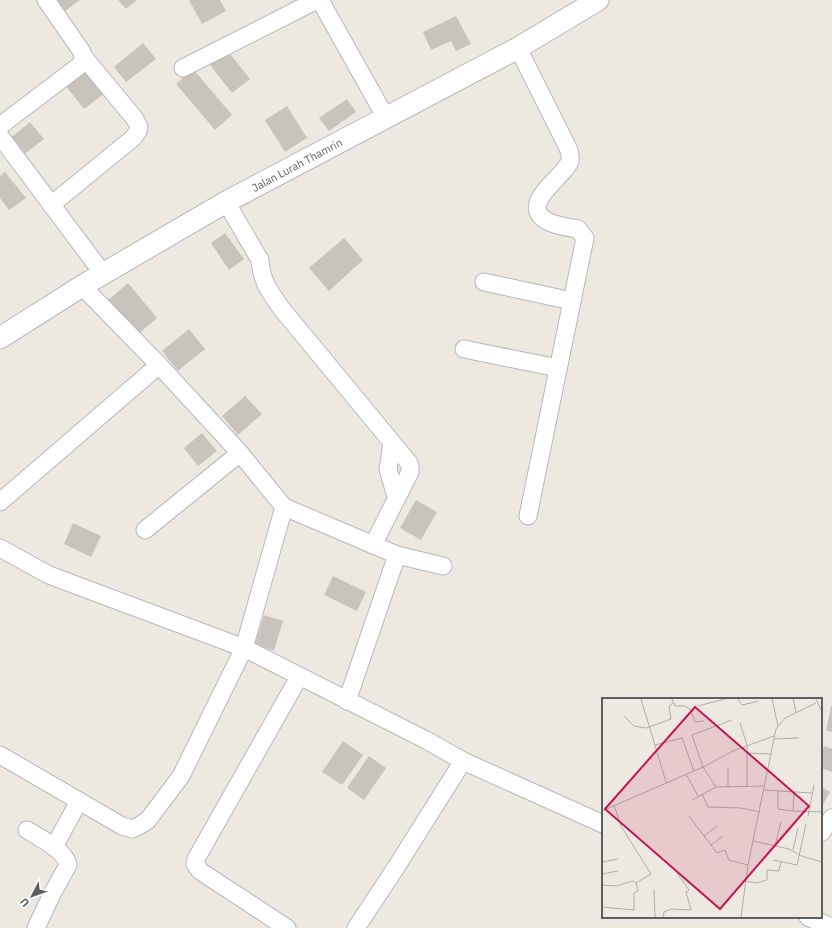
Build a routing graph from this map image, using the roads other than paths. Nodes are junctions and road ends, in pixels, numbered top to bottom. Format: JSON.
{"nodes":[{"id":1,"x":46,"y":0,"type":"edge"},
{"id":2,"x":317,"y":0,"type":"edge"},
{"id":3,"x":320,"y":0,"type":"edge"},
{"id":4,"x":598,"y":0,"type":"edge"},
{"id":5,"x":518,"y":48,"type":"junction"},
{"id":6,"x":83,"y":56,"type":"junction"},
{"id":7,"x":183,"y":68,"type":"dead end"},
{"id":8,"x":386,"y":118,"type":"junction"},
{"id":9,"x":0,"y":126,"type":"edge"},
{"id":10,"x":0,"y":136,"type":"edge"},
{"id":11,"x":226,"y":202,"type":"junction"},
{"id":12,"x":51,"y":205,"type":"junction"},
{"id":13,"x":104,"y":275,"type":"junction"},
{"id":14,"x":484,"y":282,"type":"dead end"},
{"id":15,"x":82,"y":286,"type":"junction"},
{"id":16,"x":572,"y":300,"type":"junction"},
{"id":17,"x":0,"y":338,"type":"edge"},
{"id":18,"x":464,"y":348,"type":"dead end"},
{"id":19,"x":159,"y":365,"type":"junction"},
{"id":20,"x":558,"y":368,"type":"junction"},
{"id":21,"x":240,"y":453,"type":"junction"},
{"id":22,"x":1,"y":500,"type":"edge"},
{"id":23,"x":284,"y":507,"type":"junction"},
{"id":24,"x":528,"y":516,"type":"dead end"},
{"id":25,"x":145,"y":530,"type":"dead end"},
{"id":26,"x":373,"y":544,"type":"junction"},
{"id":27,"x":0,"y":548,"type":"edge"},
{"id":28,"x":397,"y":555,"type":"junction"},
{"id":29,"x":442,"y":566,"type":"dead end"},
{"id":30,"x":244,"y":648,"type":"junction"},
{"id":31,"x":299,"y":677,"type":"junction"},
{"id":32,"x":347,"y":701,"type":"junction"},
{"id":33,"x":0,"y":755,"type":"edge"},
{"id":34,"x":463,"y":761,"type":"junction"},
{"id":35,"x":79,"y":801,"type":"junction"},
{"id":36,"x":832,"y":818,"type":"edge"},
{"id":37,"x":602,"y":824,"type":"edge"},
{"id":38,"x":27,"y":830,"type":"dead end"},
{"id":39,"x":822,"y":832,"type":"edge"},
{"id":40,"x":54,"y":847,"type":"junction"},
{"id":41,"x":810,"y":918,"type":"edge"},
{"id":42,"x":832,"y":927,"type":"edge"},
{"id":43,"x":36,"y":928,"type":"edge"},
{"id":44,"x":287,"y":928,"type":"edge"},
{"id":45,"x":356,"y":928,"type":"edge"}],
"edges":[{"from":1,"to":6,"type":"street"},
{"from":2,"to":7,"type":"street"},
{"from":3,"to":8,"type":"street"},
{"from":4,"to":5,"type":"street","name":"Jalan Lurah Thamrin"},
{"from":5,"to":8,"type":"street","name":"Jalan Lurah Thamrin"},
{"from":5,"to":16,"type":"street"},
{"from":6,"to":9,"type":"street"},
{"from":6,"to":12,"type":"street"},
{"from":8,"to":11,"type":"street","name":"Jalan Lurah Thamrin"},
{"from":10,"to":12,"type":"street"},
{"from":11,"to":13,"type":"street","name":"Jalan Lurah Thamrin"},
{"from":11,"to":26,"type":"street"},
{"from":12,"to":13,"type":"street"},
{"from":13,"to":15,"type":"street","name":"Jalan Lurah Thamrin"},
{"from":14,"to":16,"type":"street"},
{"from":15,"to":17,"type":"street","name":"Jalan Lurah Thamrin"},
{"from":15,"to":19,"type":"street"},
{"from":16,"to":20,"type":"street"},
{"from":18,"to":20,"type":"street"},
{"from":19,"to":21,"type":"street"},
{"from":19,"to":22,"type":"street"},
{"from":20,"to":24,"type":"street"},
{"from":21,"to":23,"type":"street"},
{"from":21,"to":25,"type":"street"},
{"from":23,"to":26,"type":"street"},
{"from":23,"to":30,"type":"street"},
{"from":26,"to":28,"type":"street"},
{"from":27,"to":30,"type":"street"},
{"from":28,"to":29,"type":"street"},
{"from":28,"to":32,"type":"street"},
{"from":30,"to":31,"type":"street"},
{"from":30,"to":35,"type":"street"},
{"from":31,"to":32,"type":"street"},
{"from":31,"to":44,"type":"street"},
{"from":32,"to":34,"type":"street"},
{"from":33,"to":35,"type":"street"},
{"from":34,"to":37,"type":"street"},
{"from":34,"to":45,"type":"street"},
{"from":35,"to":40,"type":"street"},
{"from":36,"to":39,"type":"street"},
{"from":38,"to":40,"type":"street"},
{"from":40,"to":43,"type":"street"},
{"from":41,"to":42,"type":"street"}]}
